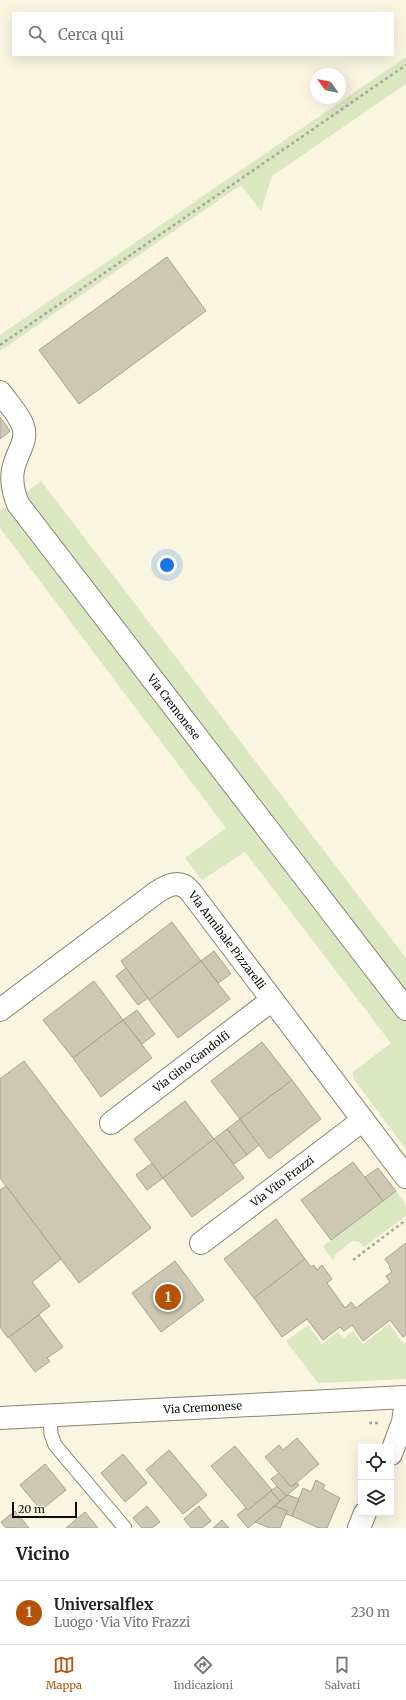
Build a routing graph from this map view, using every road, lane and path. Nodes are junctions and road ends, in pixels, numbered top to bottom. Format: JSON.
{"nodes":[{"id":1,"x":406,"y":66,"type":"edge"},
{"id":2,"x":0,"y":345,"type":"edge"},
{"id":3,"x":0,"y":392,"type":"edge"},
{"id":4,"x":272,"y":1000,"type":"junction"},
{"id":5,"x":406,"y":1009,"type":"edge"},
{"id":6,"x":0,"y":1010,"type":"edge"},
{"id":7,"x":363,"y":1120,"type":"junction"},
{"id":8,"x":111,"y":1123,"type":"dead end"},
{"id":9,"x":406,"y":1176,"type":"edge"},
{"id":10,"x":406,"y":1220,"type":"edge"},
{"id":11,"x":201,"y":1243,"type":"dead end"},
{"id":12,"x":353,"y":1260,"type":"dead end"},
{"id":13,"x":406,"y":1398,"type":"edge"},
{"id":14,"x":50,"y":1416,"type":"junction"},
{"id":15,"x":0,"y":1418,"type":"edge"},
{"id":16,"x":394,"y":1446,"type":"edge"},
{"id":17,"x":364,"y":1516,"type":"edge"},
{"id":18,"x":125,"y":1528,"type":"edge"},
{"id":19,"x":358,"y":1528,"type":"edge"}],
"edges":[{"from":1,"to":2,"type":"path"},
{"from":3,"to":5,"type":"street","name":"Via Cremonese"},
{"from":4,"to":6,"type":"street","name":"Via Annibale Pizzarelli"},
{"from":4,"to":7,"type":"street","name":"Via Annibale Pizzarelli"},
{"from":4,"to":8,"type":"street","name":"Via Gino Gandolfi"},
{"from":7,"to":9,"type":"street","name":"Via Annibale Pizzarelli"},
{"from":7,"to":11,"type":"street","name":"Via Vito Frazzi"},
{"from":10,"to":12,"type":"path"},
{"from":13,"to":14,"type":"street","name":"Via Cremonese"},
{"from":13,"to":16,"type":"street"},
{"from":14,"to":15,"type":"street","name":"Via Cremonese"},
{"from":14,"to":18,"type":"lane"},
{"from":17,"to":19,"type":"street"}]}
